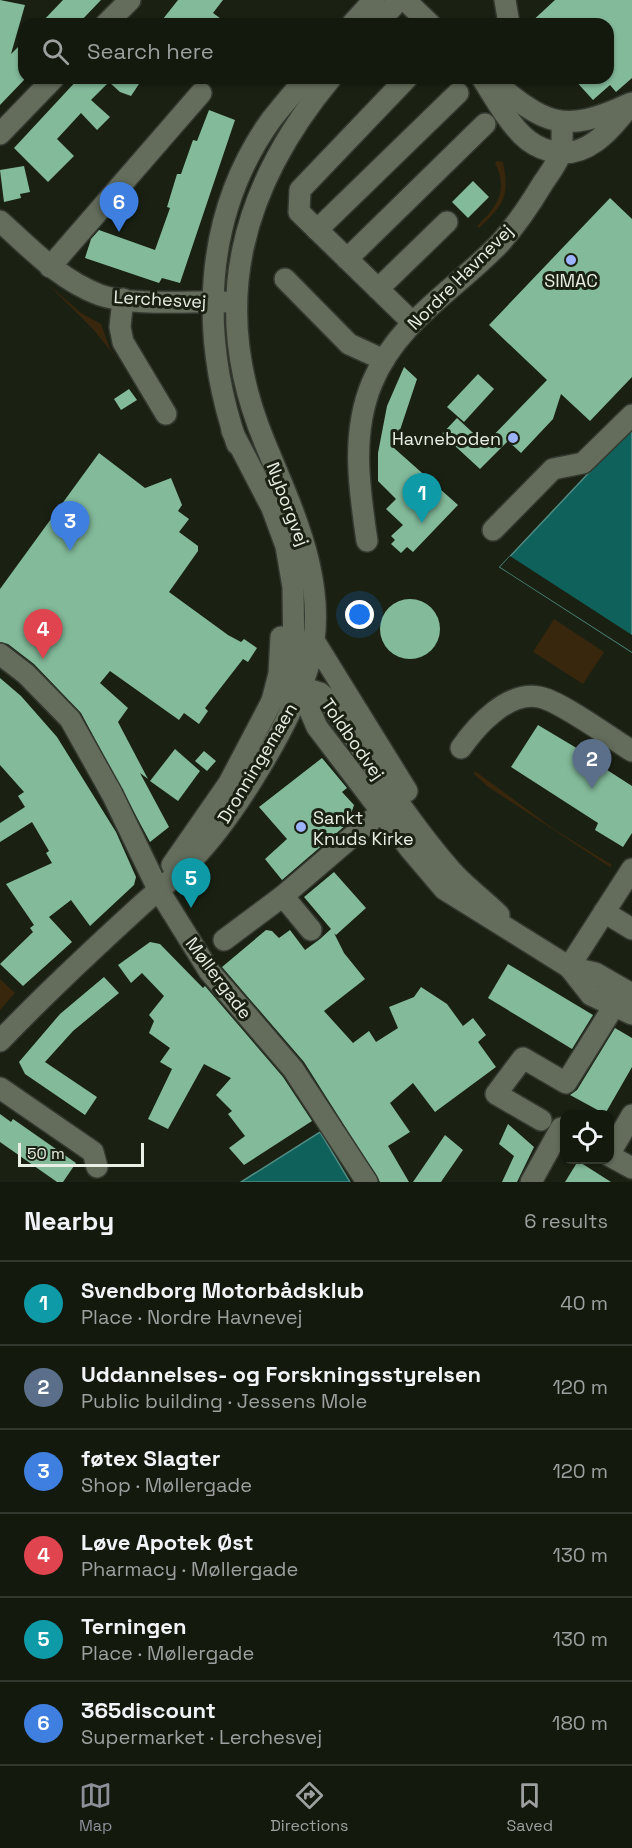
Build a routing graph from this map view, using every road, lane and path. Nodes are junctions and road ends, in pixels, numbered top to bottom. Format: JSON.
{"nodes":[{"id":1,"x":130,"y":0,"type":"edge"},
{"id":2,"x":374,"y":0,"type":"edge"},
{"id":3,"x":399,"y":0,"type":"edge"},
{"id":4,"x":405,"y":0,"type":"edge"},
{"id":5,"x":505,"y":0,"type":"edge"},
{"id":6,"x":112,"y":18,"type":"edge"},
{"id":7,"x":358,"y":18,"type":"edge"},
{"id":8,"x":382,"y":18,"type":"edge"},
{"id":9,"x":424,"y":18,"type":"edge"},
{"id":10,"x":508,"y":18,"type":"edge"},
{"id":11,"x":48,"y":84,"type":"edge"},
{"id":12,"x":301,"y":84,"type":"edge"},
{"id":13,"x":327,"y":84,"type":"edge"},
{"id":14,"x":401,"y":84,"type":"edge"},
{"id":15,"x":486,"y":84,"type":"edge"},
{"id":16,"x":497,"y":84,"type":"edge"},
{"id":17,"x":201,"y":93,"type":"dead end"},
{"id":18,"x":458,"y":93,"type":"dead end"},
{"id":19,"x":632,"y":103,"type":"edge"},
{"id":20,"x":562,"y":123,"type":"junction"},
{"id":21,"x":485,"y":124,"type":"dead end"},
{"id":22,"x":0,"y":134,"type":"edge"},
{"id":23,"x":561,"y":154,"type":"junction"},
{"id":24,"x":0,"y":221,"type":"edge"},
{"id":25,"x":447,"y":222,"type":"dead end"},
{"id":26,"x":317,"y":230,"type":"junction"},
{"id":27,"x":347,"y":259,"type":"junction"},
{"id":28,"x":50,"y":267,"type":"junction"},
{"id":29,"x":285,"y":279,"type":"dead end"},
{"id":30,"x":378,"y":289,"type":"junction"},
{"id":31,"x":123,"y":299,"type":"junction"},
{"id":32,"x":211,"y":302,"type":"junction"},
{"id":33,"x":237,"y":302,"type":"junction"},
{"id":34,"x":412,"y":322,"type":"junction"},
{"id":35,"x":384,"y":360,"type":"junction"},
{"id":36,"x":166,"y":414,"type":"dead end"},
{"id":37,"x":632,"y":415,"type":"edge"},
{"id":38,"x":232,"y":431,"type":"junction"},
{"id":39,"x":493,"y":530,"type":"dead end"},
{"id":40,"x":367,"y":541,"type":"dead end"},
{"id":41,"x":313,"y":639,"type":"junction"},
{"id":42,"x":0,"y":654,"type":"edge"},
{"id":43,"x":301,"y":687,"type":"junction"},
{"id":44,"x":272,"y":701,"type":"junction"},
{"id":45,"x":291,"y":712,"type":"junction"},
{"id":46,"x":317,"y":727,"type":"junction"},
{"id":47,"x":461,"y":748,"type":"dead end"},
{"id":48,"x":632,"y":751,"type":"edge"},
{"id":49,"x":381,"y":812,"type":"junction"},
{"id":50,"x":632,"y":869,"type":"edge"},
{"id":51,"x":472,"y":888,"type":"junction"},
{"id":52,"x":158,"y":889,"type":"junction"},
{"id":53,"x":283,"y":896,"type":"junction"},
{"id":54,"x":604,"y":912,"type":"junction"},
{"id":55,"x":632,"y":929,"type":"edge"},
{"id":56,"x":310,"y":930,"type":"dead end"},
{"id":57,"x":523,"y":938,"type":"junction"},
{"id":58,"x":224,"y":940,"type":"dead end"},
{"id":59,"x":569,"y":967,"type":"junction"},
{"id":60,"x":632,"y":994,"type":"edge"},
{"id":61,"x":623,"y":1010,"type":"edge"},
{"id":62,"x":0,"y":1041,"type":"edge"},
{"id":63,"x":0,"y":1088,"type":"edge"},
{"id":64,"x":632,"y":1115,"type":"edge"},
{"id":65,"x":541,"y":1120,"type":"dead end"},
{"id":66,"x":560,"y":1130,"type":"edge"},
{"id":67,"x":614,"y":1146,"type":"edge"},
{"id":68,"x":614,"y":1157,"type":"edge"},
{"id":69,"x":96,"y":1167,"type":"dead end"},
{"id":70,"x":632,"y":1168,"type":"edge"},
{"id":71,"x":367,"y":1182,"type":"edge"},
{"id":72,"x":531,"y":1182,"type":"edge"}],
"edges":[{"from":1,"to":6,"type":"street"},
{"from":2,"to":7,"type":"street"},
{"from":3,"to":8,"type":"street"},
{"from":4,"to":9,"type":"street"},
{"from":5,"to":10,"type":"street"},
{"from":11,"to":22,"type":"street"},
{"from":12,"to":32,"type":"street","name":"Nyborgvej"},
{"from":13,"to":33,"type":"street","name":"Nyborgvej"},
{"from":14,"to":26,"type":"street"},
{"from":15,"to":23,"type":"street"},
{"from":16,"to":20,"type":"street"},
{"from":17,"to":28,"type":"street"},
{"from":18,"to":26,"type":"street"},
{"from":19,"to":20,"type":"street"},
{"from":19,"to":23,"type":"street"},
{"from":20,"to":23,"type":"street"},
{"from":21,"to":27,"type":"street"},
{"from":23,"to":34,"type":"street","name":"Nordre Havnevej"},
{"from":24,"to":28,"type":"street","name":"Lerchesvej"},
{"from":25,"to":30,"type":"street"},
{"from":26,"to":27,"type":"street"},
{"from":27,"to":30,"type":"street"},
{"from":28,"to":31,"type":"street","name":"Lerchesvej"},
{"from":29,"to":35,"type":"street"},
{"from":30,"to":34,"type":"street"},
{"from":31,"to":32,"type":"street","name":"Lerchesvej"},
{"from":31,"to":36,"type":"street"},
{"from":32,"to":33,"type":"street","name":"Lerchesvej"},
{"from":32,"to":38,"type":"street","name":"Nyborgvej"},
{"from":33,"to":41,"type":"street","name":"Nyborgvej"},
{"from":34,"to":35,"type":"street","name":"Nordre Havnevej"},
{"from":35,"to":40,"type":"street","name":"Nordre Havnevej"},
{"from":37,"to":39,"type":"street"},
{"from":38,"to":43,"type":"street","name":"Nyborgvej"},
{"from":38,"to":44,"type":"street","name":"Nyborgvej"},
{"from":41,"to":43,"type":"street","name":"Nyborgvej"},
{"from":41,"to":51,"type":"street","name":"Toldbodvej"},
{"from":42,"to":52,"type":"street","name":"Møllergade"},
{"from":43,"to":44,"type":"street","name":"Dronningemaen"},
{"from":43,"to":45,"type":"street","name":"Dronningemaen"},
{"from":43,"to":46,"type":"street","name":"Toldbodvej"},
{"from":43,"to":51,"type":"street","name":"Toldbodvej"},
{"from":44,"to":52,"type":"street","name":"Dronningemaen"},
{"from":45,"to":46,"type":"street","name":"Toldbodvej"},
{"from":45,"to":52,"type":"street","name":"Dronningemaen"},
{"from":46,"to":49,"type":"street","name":"Toldbodvej"},
{"from":47,"to":48,"type":"street"},
{"from":49,"to":53,"type":"street"},
{"from":49,"to":57,"type":"street","name":"Toldbodvej"},
{"from":50,"to":54,"type":"street"},
{"from":51,"to":57,"type":"street","name":"Toldbodvej"},
{"from":52,"to":62,"type":"street","name":"Dronningemaen"},
{"from":52,"to":71,"type":"street","name":"Møllergade"},
{"from":53,"to":56,"type":"street"},
{"from":53,"to":58,"type":"street"},
{"from":54,"to":55,"type":"street"},
{"from":54,"to":59,"type":"street"},
{"from":57,"to":59,"type":"street","name":"Toldbodvej"},
{"from":59,"to":60,"type":"street","name":"Toldbodvej"},
{"from":59,"to":61,"type":"street","name":"Toldbodvej"},
{"from":61,"to":65,"type":"street"},
{"from":63,"to":69,"type":"street"},
{"from":64,"to":67,"type":"street"},
{"from":66,"to":72,"type":"street"},
{"from":68,"to":70,"type":"street"}]}
